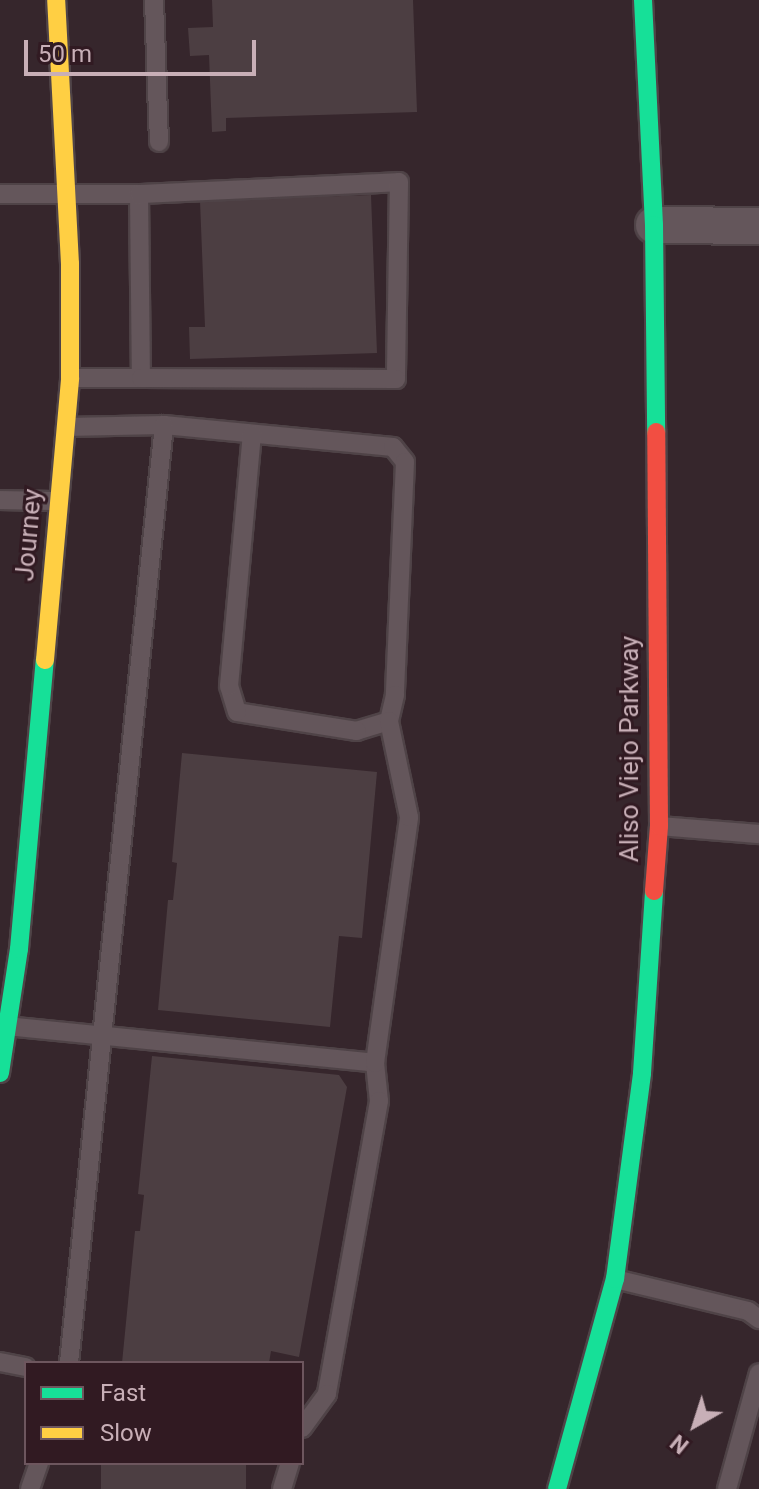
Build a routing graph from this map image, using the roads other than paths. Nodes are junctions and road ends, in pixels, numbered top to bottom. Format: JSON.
{"nodes":[{"id":1,"x":56,"y":0,"type":"edge"},
{"id":2,"x":154,"y":0,"type":"edge"},
{"id":3,"x":643,"y":0,"type":"edge"},
{"id":4,"x":159,"y":142,"type":"dead end"},
{"id":5,"x":66,"y":193,"type":"junction"},
{"id":6,"x":0,"y":194,"type":"edge"},
{"id":7,"x":139,"y":194,"type":"junction"},
{"id":8,"x":654,"y":225,"type":"junction"},
{"id":9,"x":759,"y":226,"type":"edge"},
{"id":10,"x":70,"y":378,"type":"junction"},
{"id":11,"x":141,"y":378,"type":"junction"},
{"id":12,"x":164,"y":425,"type":"junction"},
{"id":13,"x":64,"y":427,"type":"junction"},
{"id":14,"x":252,"y":434,"type":"junction"},
{"id":15,"x":0,"y":500,"type":"edge"},
{"id":16,"x":58,"y":501,"type":"junction"},
{"id":17,"x":389,"y":721,"type":"junction"},
{"id":18,"x":659,"y":826,"type":"junction"},
{"id":19,"x":759,"y":834,"type":"edge"},
{"id":20,"x":9,"y":948,"type":"edge"},
{"id":21,"x":7,"y":1026,"type":"junction"},
{"id":22,"x":101,"y":1039,"type":"junction"},
{"id":23,"x":1,"y":1049,"type":"edge"},
{"id":24,"x":375,"y":1063,"type":"junction"},
{"id":25,"x":0,"y":1073,"type":"edge"},
{"id":26,"x":615,"y":1279,"type":"junction"},
{"id":27,"x":759,"y":1319,"type":"edge"},
{"id":28,"x":69,"y":1361,"type":"edge"},
{"id":29,"x":0,"y":1362,"type":"edge"},
{"id":30,"x":24,"y":1367,"type":"edge"},
{"id":31,"x":759,"y":1373,"type":"edge"},
{"id":32,"x":304,"y":1425,"type":"edge"},
{"id":33,"x":38,"y":1465,"type":"edge"},
{"id":34,"x":289,"y":1465,"type":"edge"},
{"id":35,"x":30,"y":1489,"type":"edge"},
{"id":36,"x":282,"y":1489,"type":"edge"},
{"id":37,"x":557,"y":1489,"type":"edge"},
{"id":38,"x":727,"y":1489,"type":"edge"}],
"edges":[{"from":1,"to":5,"type":"main road","name":"Journey"},
{"from":2,"to":4,"type":"lane"},
{"from":3,"to":8,"type":"main road","name":"Aliso Viejo Parkway"},
{"from":5,"to":6,"type":"lane"},
{"from":5,"to":7,"type":"lane"},
{"from":5,"to":10,"type":"main road","name":"Journey"},
{"from":7,"to":11,"type":"lane"},
{"from":7,"to":11,"type":"lane"},
{"from":8,"to":9,"type":"street"},
{"from":8,"to":18,"type":"main road","name":"Aliso Viejo Parkway"},
{"from":10,"to":11,"type":"lane"},
{"from":10,"to":13,"type":"main road","name":"Journey"},
{"from":12,"to":13,"type":"lane"},
{"from":12,"to":14,"type":"lane"},
{"from":12,"to":22,"type":"lane"},
{"from":13,"to":16,"type":"main road","name":"Journey"},
{"from":14,"to":17,"type":"lane"},
{"from":14,"to":17,"type":"lane"},
{"from":15,"to":16,"type":"lane"},
{"from":16,"to":20,"type":"main road","name":"Journey"},
{"from":17,"to":24,"type":"lane"},
{"from":18,"to":19,"type":"lane"},
{"from":18,"to":26,"type":"main road","name":"Aliso Viejo Parkway"},
{"from":20,"to":21,"type":"main road","name":"Journey"},
{"from":21,"to":22,"type":"lane"},
{"from":21,"to":23,"type":"main road","name":"Journey"},
{"from":22,"to":24,"type":"lane"},
{"from":22,"to":28,"type":"lane"},
{"from":23,"to":25,"type":"main road","name":"Journey"},
{"from":24,"to":32,"type":"lane"},
{"from":26,"to":27,"type":"lane"},
{"from":26,"to":37,"type":"main road","name":"Aliso Viejo Parkway"},
{"from":29,"to":30,"type":"lane"},
{"from":31,"to":38,"type":"lane"},
{"from":33,"to":35,"type":"lane"},
{"from":34,"to":36,"type":"lane"}]}
